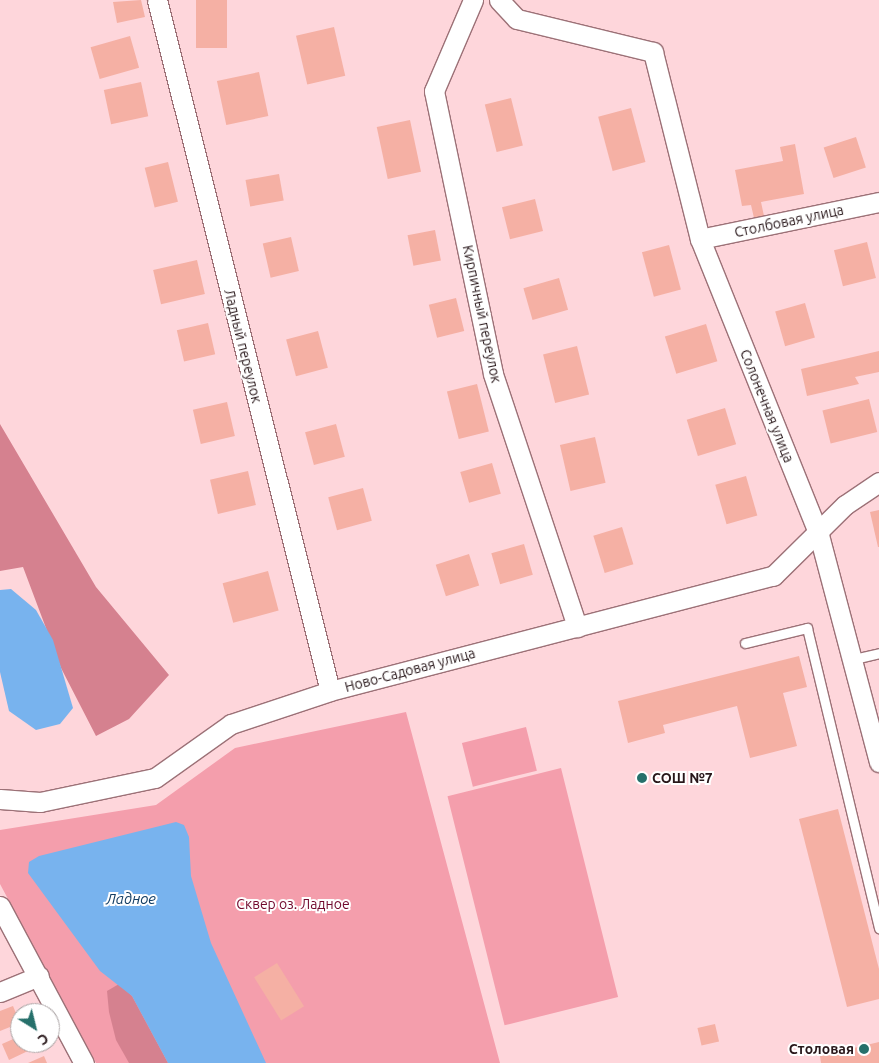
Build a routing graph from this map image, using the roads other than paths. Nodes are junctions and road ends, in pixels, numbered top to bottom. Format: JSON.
{"nodes":[{"id":1,"x":157,"y":0,"type":"edge"},
{"id":2,"x":473,"y":0,"type":"edge"},
{"id":3,"x":499,"y":0,"type":"edge"},
{"id":4,"x":879,"y":202,"type":"edge"},
{"id":5,"x":700,"y":239,"type":"junction"},
{"id":6,"x":879,"y":482,"type":"edge"},
{"id":7,"x":819,"y":535,"type":"junction"},
{"id":8,"x":577,"y":627,"type":"junction"},
{"id":9,"x":745,"y":643,"type":"dead end"},
{"id":10,"x":879,"y":653,"type":"edge"},
{"id":11,"x":854,"y":659,"type":"junction"},
{"id":12,"x":330,"y":691,"type":"junction"},
{"id":13,"x":879,"y":762,"type":"edge"},
{"id":14,"x":0,"y":800,"type":"edge"},
{"id":15,"x":0,"y":906,"type":"edge"},
{"id":16,"x":879,"y":928,"type":"edge"},
{"id":17,"x":39,"y":976,"type":"junction"},
{"id":18,"x":0,"y":992,"type":"edge"},
{"id":19,"x":84,"y":1063,"type":"edge"}],
"edges":[{"from":1,"to":12,"type":"street","name":"Ладный переулок"},
{"from":2,"to":8,"type":"street","name":"Кирпичный переулок"},
{"from":3,"to":5,"type":"street","name":"Солонечная улица"},
{"from":4,"to":5,"type":"street","name":"Столбовая улица"},
{"from":5,"to":7,"type":"street","name":"Солонечная улица"},
{"from":6,"to":7,"type":"street","name":"Ново-Садовая улица"},
{"from":7,"to":8,"type":"street","name":"Ново-Садовая улица"},
{"from":7,"to":11,"type":"street","name":"Солонечная улица"},
{"from":8,"to":12,"type":"street","name":"Ново-Садовая улица"},
{"from":9,"to":16,"type":"lane"},
{"from":10,"to":11,"type":"lane"},
{"from":11,"to":13,"type":"street","name":"Солонечная улица"},
{"from":12,"to":14,"type":"street","name":"Ново-Садовая улица"},
{"from":15,"to":17,"type":"street"},
{"from":17,"to":18,"type":"street"},
{"from":17,"to":19,"type":"street"}]}
